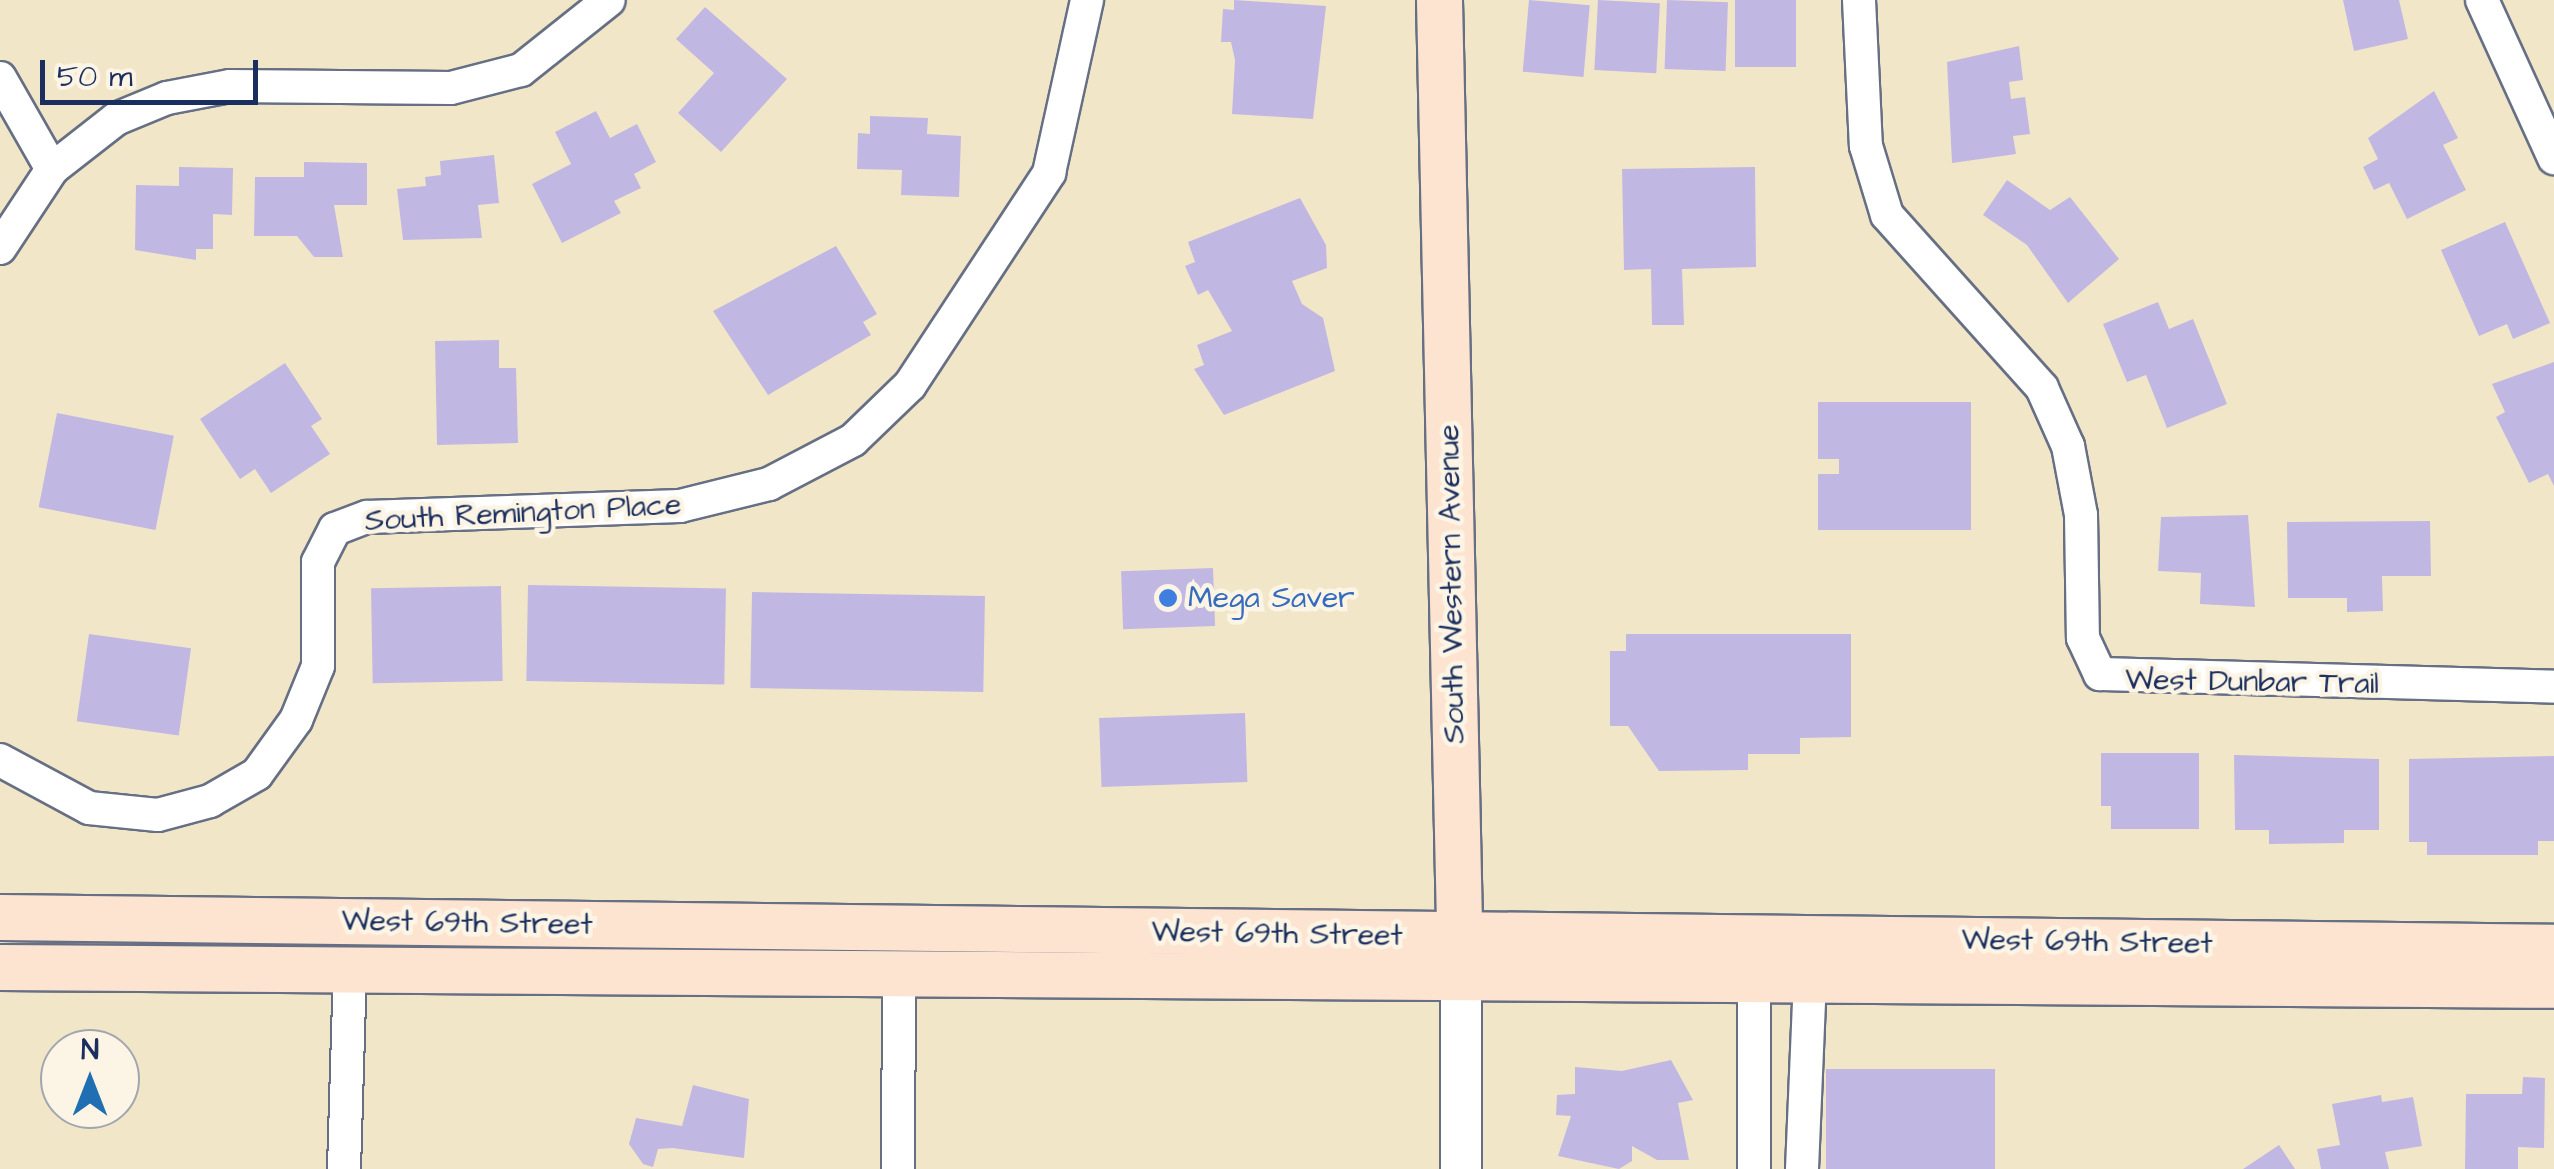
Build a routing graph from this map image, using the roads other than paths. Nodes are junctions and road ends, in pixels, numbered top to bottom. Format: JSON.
{"nodes":[{"id":1,"x":609,"y":0,"type":"edge"},
{"id":2,"x":1088,"y":0,"type":"edge"},
{"id":3,"x":1440,"y":0,"type":"edge"},
{"id":4,"x":1858,"y":0,"type":"edge"},
{"id":5,"x":2482,"y":0,"type":"edge"},
{"id":6,"x":0,"y":78,"type":"edge"},
{"id":7,"x":2554,"y":158,"type":"edge"},
{"id":8,"x":52,"y":168,"type":"junction"},
{"id":9,"x":0,"y":248,"type":"edge"},
{"id":10,"x":2554,"y":687,"type":"edge"},
{"id":11,"x":0,"y":760,"type":"edge"},
{"id":12,"x":0,"y":917,"type":"edge"},
{"id":13,"x":349,"y":921,"type":"junction"},
{"id":14,"x":1460,"y":938,"type":"junction"},
{"id":15,"x":2554,"y":946,"type":"edge"},
{"id":16,"x":0,"y":967,"type":"edge"},
{"id":17,"x":350,"y":972,"type":"junction"},
{"id":18,"x":899,"y":979,"type":"junction"},
{"id":19,"x":1754,"y":981,"type":"junction"},
{"id":20,"x":1810,"y":981,"type":"junction"},
{"id":21,"x":1461,"y":984,"type":"junction"},
{"id":22,"x":2554,"y":984,"type":"edge"},
{"id":23,"x":344,"y":1169,"type":"edge"},
{"id":24,"x":898,"y":1169,"type":"edge"},
{"id":25,"x":1460,"y":1169,"type":"edge"},
{"id":26,"x":1754,"y":1169,"type":"edge"},
{"id":27,"x":1802,"y":1169,"type":"edge"}],
"edges":[{"from":1,"to":8,"type":"street"},
{"from":2,"to":11,"type":"street","name":"South Remington Place"},
{"from":3,"to":14,"type":"main road","name":"South Western Avenue"},
{"from":4,"to":10,"type":"street","name":"West Dunbar Trail"},
{"from":5,"to":7,"type":"street"},
{"from":6,"to":8,"type":"street"},
{"from":8,"to":9,"type":"street"},
{"from":12,"to":13,"type":"main road","name":"West 69th Street"},
{"from":13,"to":14,"type":"main road","name":"West 69th Street"},
{"from":13,"to":17,"type":"main road"},
{"from":14,"to":15,"type":"main road","name":"West 69th Street"},
{"from":14,"to":21,"type":"main road","name":"South Western Avenue"},
{"from":16,"to":17,"type":"main road","name":"West 69th Street"},
{"from":17,"to":18,"type":"main road","name":"West 69th Street"},
{"from":17,"to":23,"type":"street"},
{"from":18,"to":21,"type":"main road","name":"West 69th Street"},
{"from":18,"to":24,"type":"street"},
{"from":19,"to":20,"type":"main road","name":"West 69th Street"},
{"from":19,"to":21,"type":"main road","name":"West 69th Street"},
{"from":19,"to":26,"type":"street"},
{"from":20,"to":22,"type":"main road","name":"West 69th Street"},
{"from":20,"to":27,"type":"street"},
{"from":21,"to":25,"type":"street","name":"South Western Avenue"}]}
